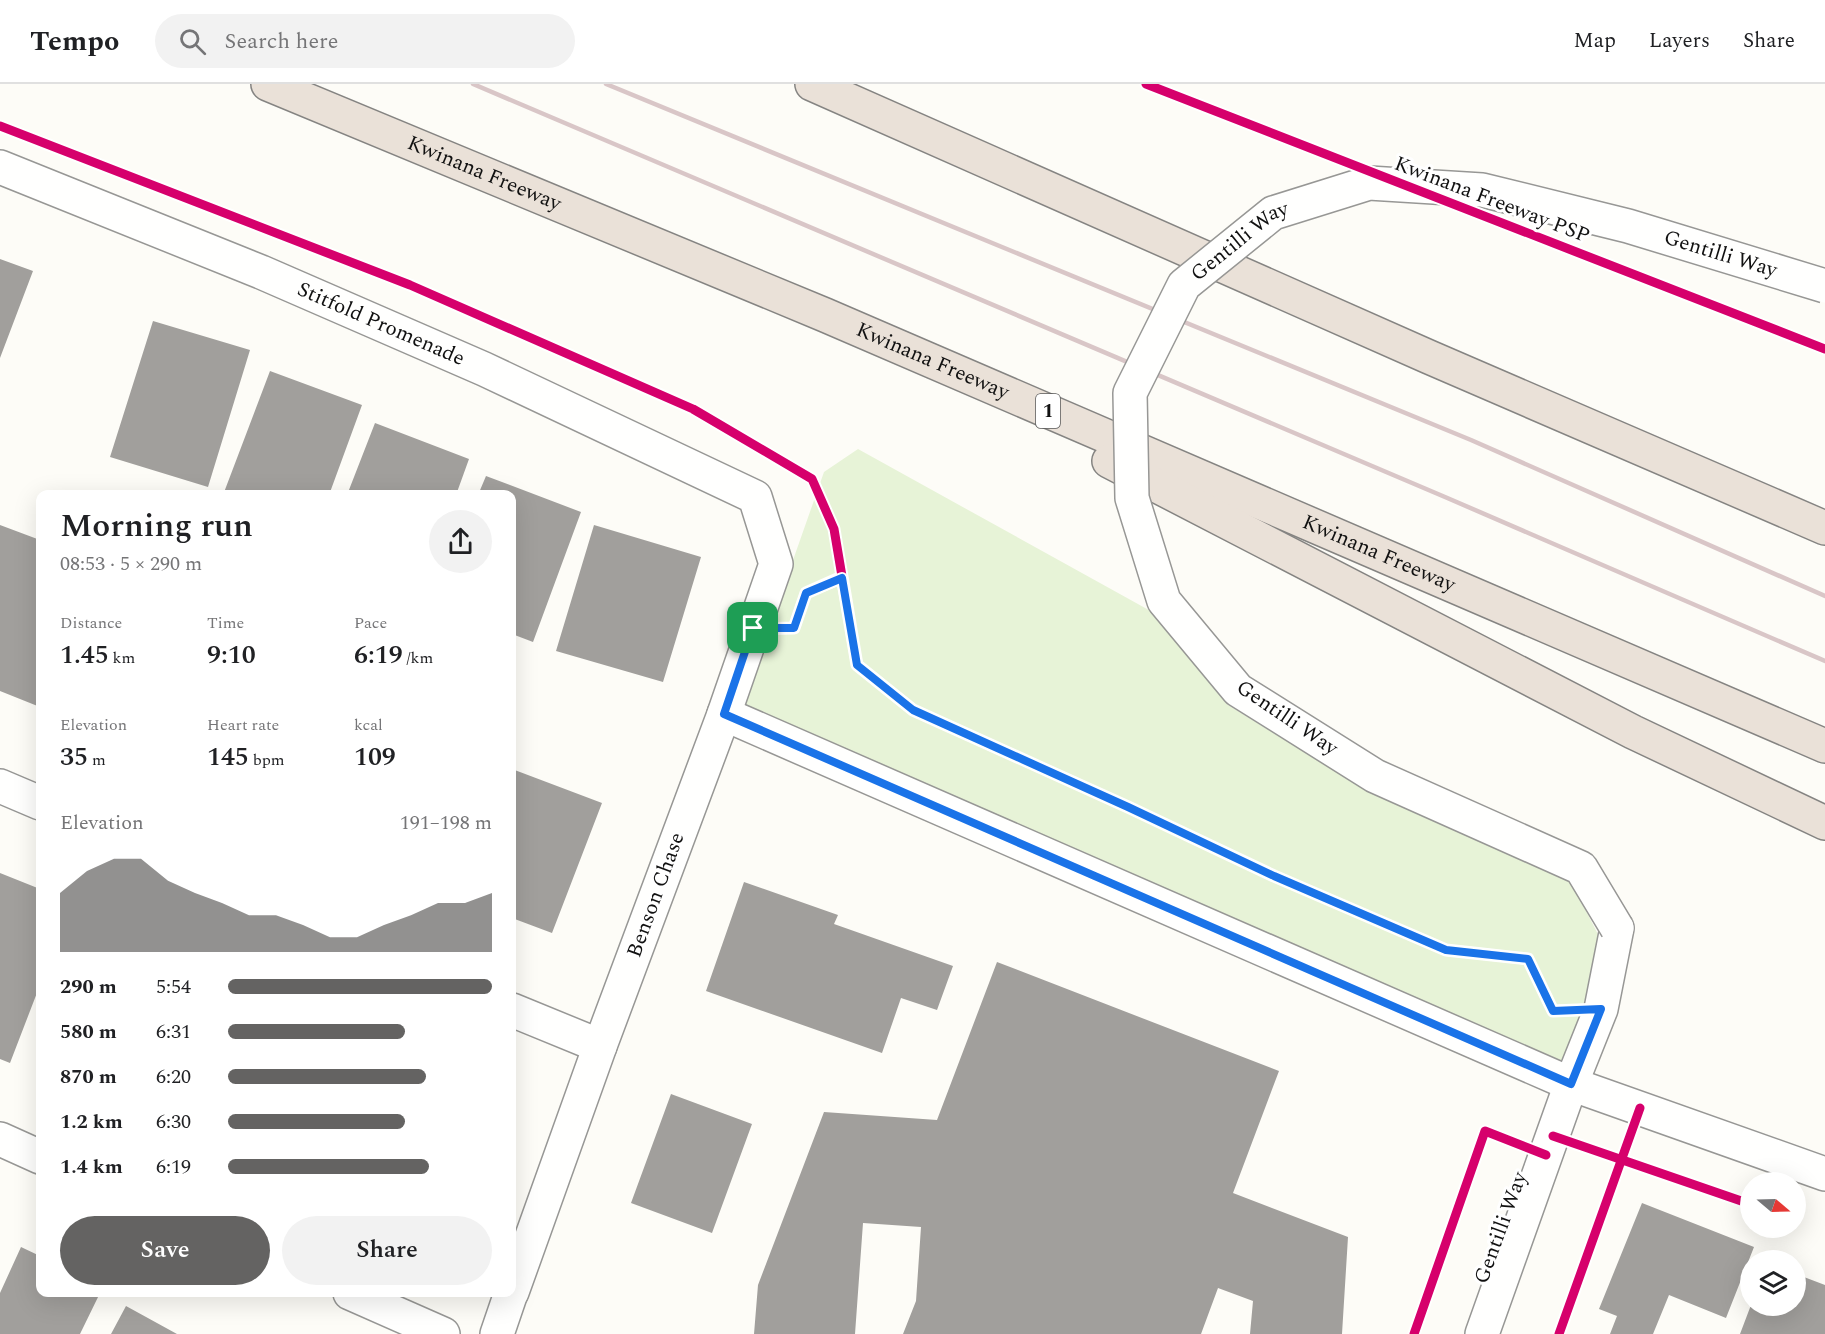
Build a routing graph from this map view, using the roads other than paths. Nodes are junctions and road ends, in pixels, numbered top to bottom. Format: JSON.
{"nodes":[{"id":1,"x":268,"y":84,"type":"edge"},
{"id":2,"x":812,"y":84,"type":"edge"},
{"id":3,"x":0,"y":167,"type":"edge"},
{"id":4,"x":1825,"y":286,"type":"edge"},
{"id":5,"x":825,"y":315,"type":"junction"},
{"id":6,"x":754,"y":497,"type":"joint"},
{"id":7,"x":1825,"y":528,"type":"edge"},
{"id":8,"x":724,"y":714,"type":"junction"},
{"id":9,"x":1825,"y":746,"type":"edge"},
{"id":10,"x":0,"y":786,"type":"edge"},
{"id":11,"x":36,"y":801,"type":"edge"},
{"id":12,"x":1825,"y":823,"type":"edge"},
{"id":13,"x":516,"y":1012,"type":"edge"},
{"id":14,"x":600,"y":1046,"type":"junction"},
{"id":15,"x":1571,"y":1084,"type":"junction"},
{"id":16,"x":0,"y":1139,"type":"edge"},
{"id":17,"x":36,"y":1155,"type":"edge"},
{"id":18,"x":1825,"y":1174,"type":"edge"},
{"id":19,"x":516,"y":1279,"type":"edge"},
{"id":20,"x":359,"y":1297,"type":"edge"},
{"id":21,"x":510,"y":1297,"type":"edge"},
{"id":22,"x":443,"y":1334,"type":"edge"},
{"id":23,"x":496,"y":1334,"type":"edge"},
{"id":24,"x":1482,"y":1334,"type":"edge"}],
"edges":[{"from":1,"to":5,"type":"highway","name":"Kwinana Freeway","number":"1"},
{"from":2,"to":7,"type":"highway"},
{"from":3,"to":6,"type":"street","name":"Stitfold Promenade"},
{"from":4,"to":15,"type":"street","name":"Gentilli Way","bridge":true},
{"from":5,"to":9,"type":"highway","name":"Kwinana Freeway","number":"1"},
{"from":5,"to":12,"type":"highway","number":"1"},
{"from":6,"to":8,"type":"street","name":"Benson Chase"},
{"from":8,"to":14,"type":"street","name":"Benson Chase"},
{"from":8,"to":15,"type":"street"},
{"from":10,"to":11,"type":"street"},
{"from":13,"to":14,"type":"street"},
{"from":14,"to":19,"type":"street","name":"Benson Chase"},
{"from":15,"to":18,"type":"street"},
{"from":15,"to":24,"type":"street","name":"Gentilli Way"},
{"from":16,"to":17,"type":"street"},
{"from":20,"to":22,"type":"street"},
{"from":21,"to":23,"type":"street","name":"Benson Chase"}]}
